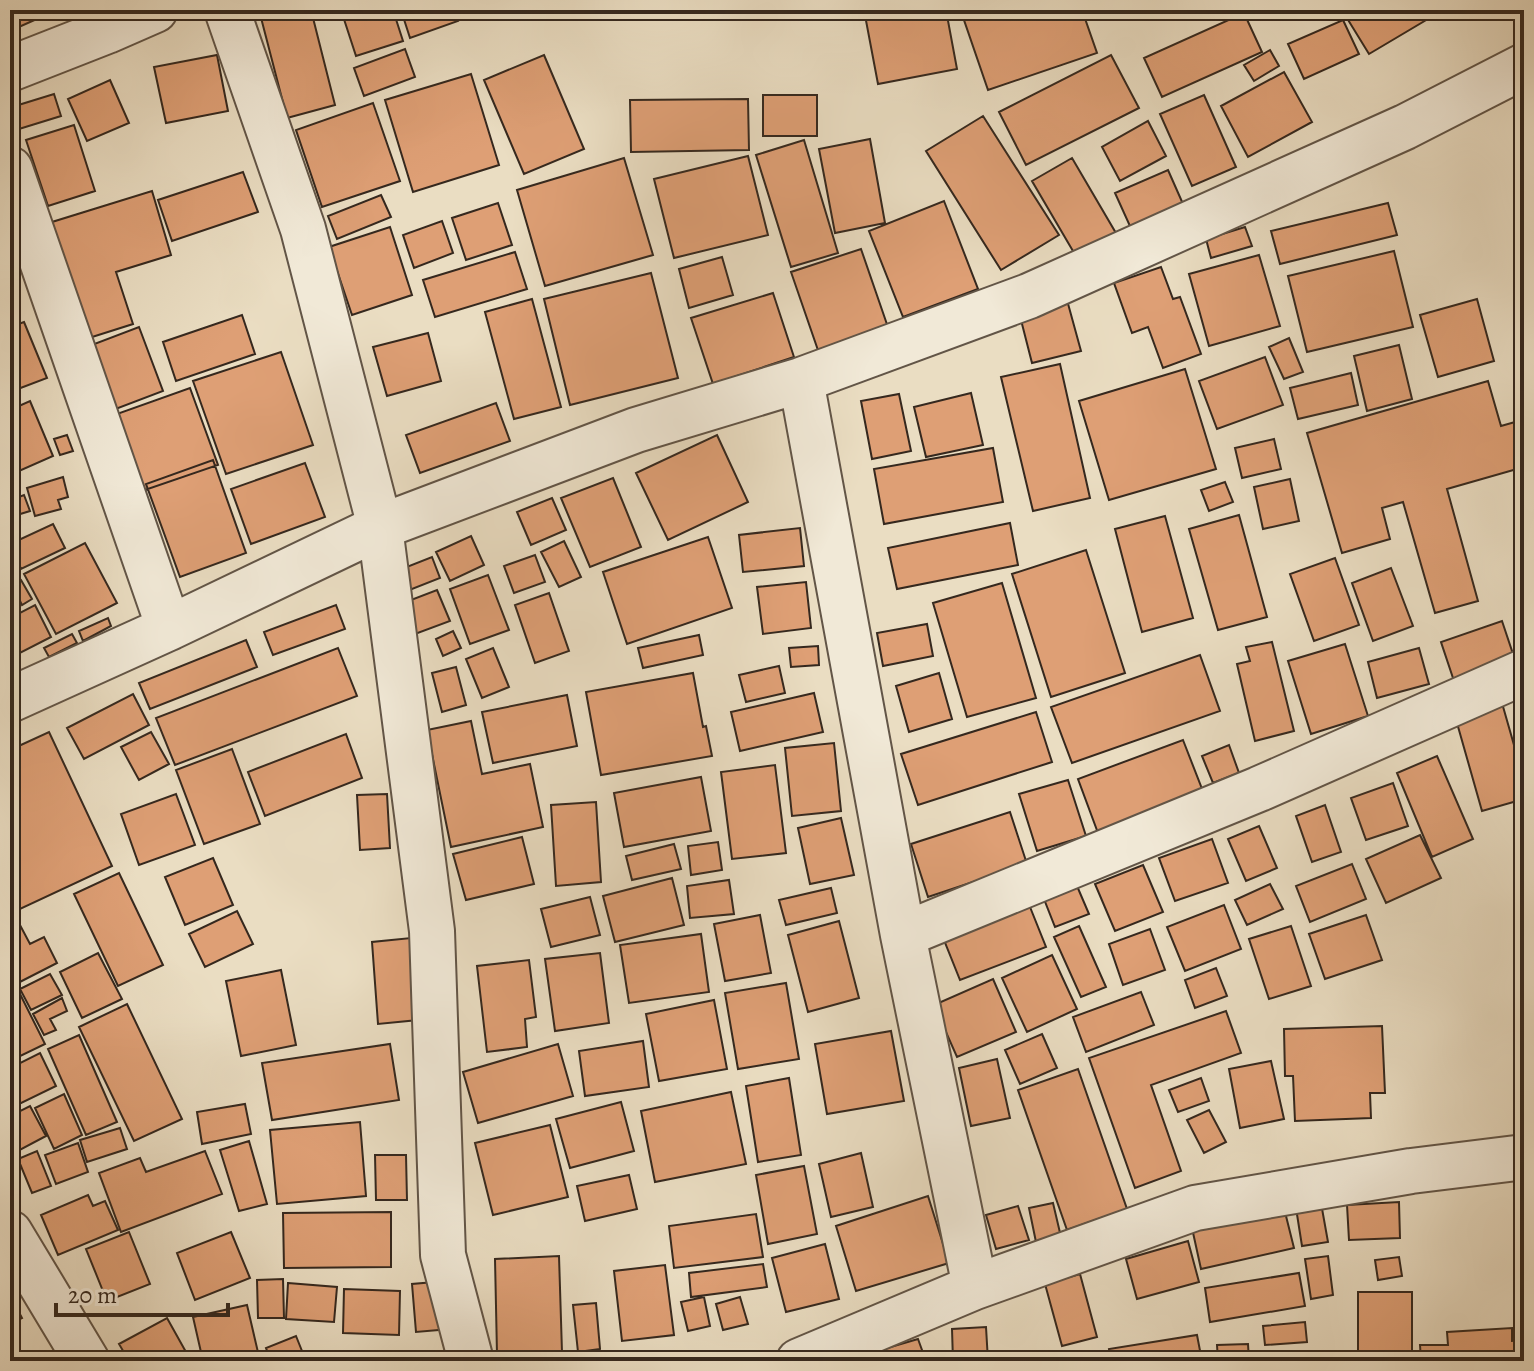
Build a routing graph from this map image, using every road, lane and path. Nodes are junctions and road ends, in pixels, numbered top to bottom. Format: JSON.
{"nodes":[{"id":1,"x":155,"y":10,"type":"edge"},
{"id":2,"x":227,"y":10,"type":"edge"},
{"id":3,"x":1524,"y":66,"type":"edge"},
{"id":4,"x":10,"y":69,"type":"edge"},
{"id":5,"x":10,"y":169,"type":"edge"},
{"id":6,"x":801,"y":380,"type":"junction"},
{"id":7,"x":380,"y":527,"type":"junction"},
{"id":8,"x":169,"y":628,"type":"junction"},
{"id":9,"x":1524,"y":672,"type":"edge"},
{"id":10,"x":10,"y":700,"type":"edge"},
{"id":11,"x":903,"y":935,"type":"junction"},
{"id":12,"x":1524,"y":1157,"type":"edge"},
{"id":13,"x":10,"y":1233,"type":"edge"},
{"id":14,"x":975,"y":1287,"type":"junction"},
{"id":15,"x":87,"y":1361,"type":"edge"},
{"id":16,"x":471,"y":1361,"type":"edge"},
{"id":17,"x":799,"y":1361,"type":"edge"}],
"edges":[{"from":1,"to":4,"type":"street"},
{"from":2,"to":7,"type":"street"},
{"from":3,"to":6,"type":"street"},
{"from":5,"to":8,"type":"street"},
{"from":6,"to":7,"type":"street"},
{"from":6,"to":11,"type":"street"},
{"from":7,"to":8,"type":"street"},
{"from":7,"to":16,"type":"street"},
{"from":8,"to":10,"type":"street"},
{"from":9,"to":11,"type":"street"},
{"from":11,"to":14,"type":"street"},
{"from":12,"to":14,"type":"street"},
{"from":13,"to":15,"type":"street"},
{"from":14,"to":17,"type":"street"}]}
